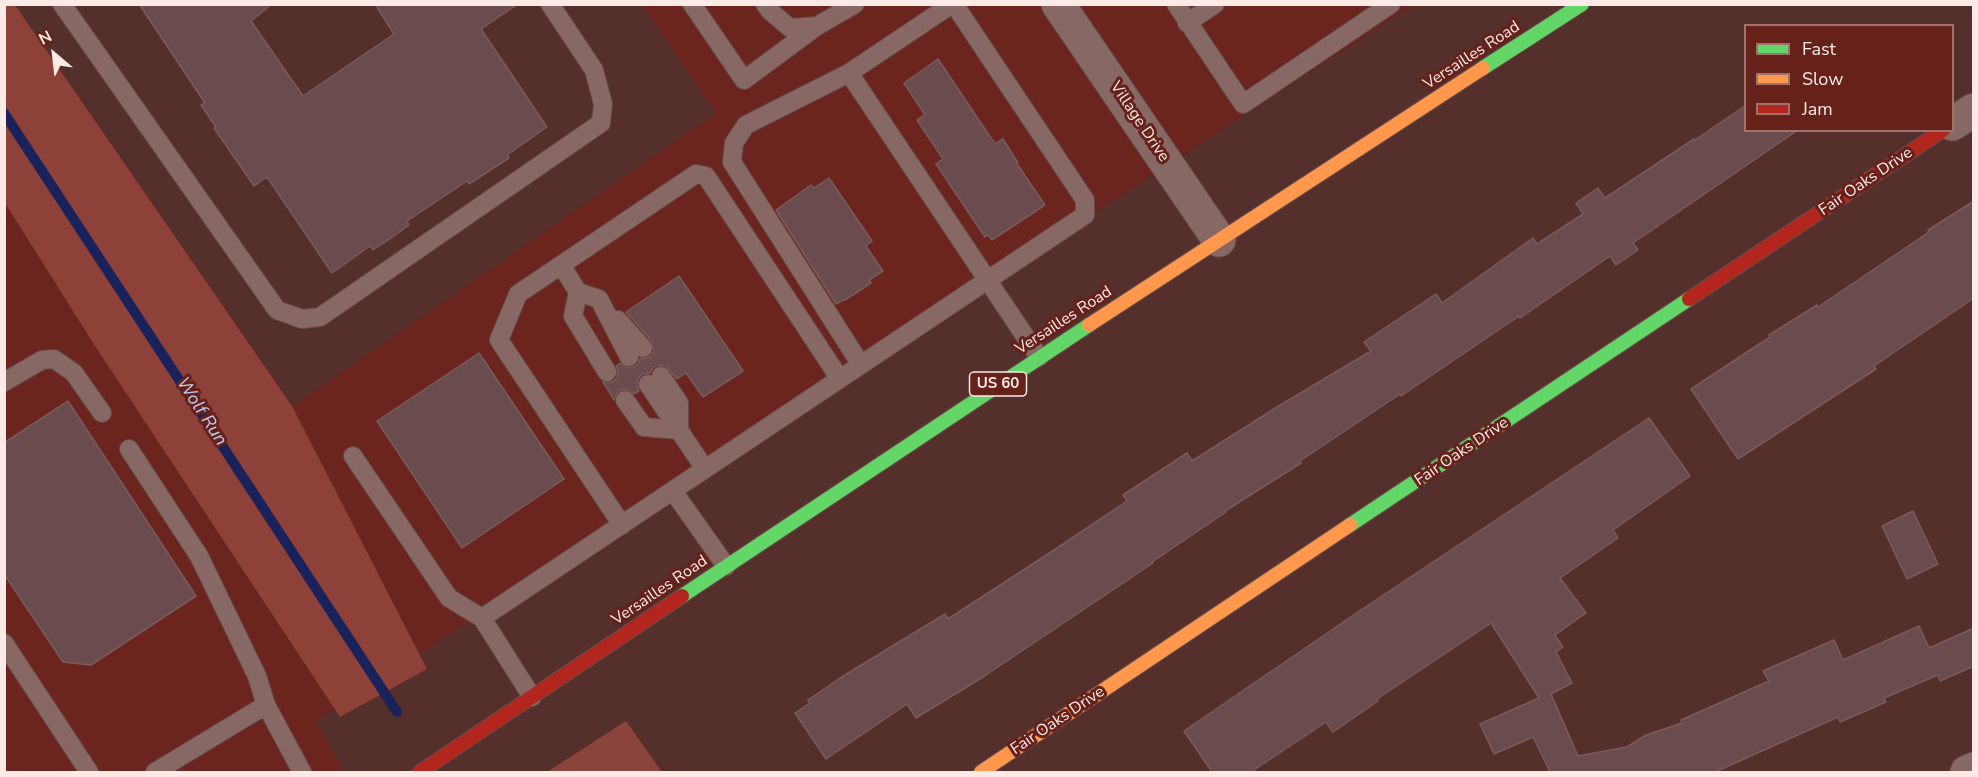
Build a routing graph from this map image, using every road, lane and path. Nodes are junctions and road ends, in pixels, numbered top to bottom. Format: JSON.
{"nodes":[{"id":1,"x":62,"y":4,"type":"edge"},
{"id":2,"x":550,"y":4,"type":"edge"},
{"id":3,"x":692,"y":4,"type":"edge"},
{"id":4,"x":765,"y":4,"type":"edge"},
{"id":5,"x":855,"y":4,"type":"edge"},
{"id":6,"x":953,"y":4,"type":"edge"},
{"id":7,"x":1058,"y":4,"type":"edge"},
{"id":8,"x":1176,"y":4,"type":"edge"},
{"id":9,"x":1215,"y":4,"type":"edge"},
{"id":10,"x":1390,"y":4,"type":"edge"},
{"id":11,"x":1582,"y":4,"type":"edge"},
{"id":12,"x":1187,"y":23,"type":"junction"},
{"id":13,"x":817,"y":26,"type":"junction"},
{"id":14,"x":849,"y":73,"type":"junction"},
{"id":15,"x":1974,"y":110,"type":"edge"},
{"id":16,"x":1954,"y":123,"type":"edge"},
{"id":17,"x":1940,"y":132,"type":"edge"},
{"id":18,"x":1220,"y":240,"type":"junction"},
{"id":19,"x":561,"y":265,"type":"junction"},
{"id":20,"x":989,"y":280,"type":"junction"},
{"id":21,"x":578,"y":292,"type":"junction"},
{"id":22,"x":636,"y":352,"type":"dead end"},
{"id":23,"x":1039,"y":357,"type":"junction"},
{"id":24,"x":861,"y":366,"type":"junction"},
{"id":25,"x":607,"y":372,"type":"dead end"},
{"id":26,"x":840,"y":379,"type":"junction"},
{"id":27,"x":655,"y":380,"type":"dead end"},
{"id":28,"x":4,"y":382,"type":"edge"},
{"id":29,"x":626,"y":400,"type":"dead end"},
{"id":30,"x":102,"y":412,"type":"dead end"},
{"id":31,"x":679,"y":430,"type":"junction"},
{"id":32,"x":129,"y":448,"type":"dead end"},
{"id":33,"x":352,"y":456,"type":"dead end"},
{"id":34,"x":705,"y":469,"type":"junction"},
{"id":35,"x":673,"y":491,"type":"junction"},
{"id":36,"x":622,"y":525,"type":"junction"},
{"id":37,"x":726,"y":566,"type":"junction"},
{"id":38,"x":482,"y":618,"type":"junction"},
{"id":39,"x":4,"y":643,"type":"edge"},
{"id":40,"x":532,"y":697,"type":"junction"},
{"id":41,"x":266,"y":705,"type":"junction"},
{"id":42,"x":1974,"y":770,"type":"edge"},
{"id":43,"x":89,"y":772,"type":"edge"},
{"id":44,"x":154,"y":772,"type":"edge"},
{"id":45,"x":302,"y":772,"type":"edge"},
{"id":46,"x":420,"y":772,"type":"edge"},
{"id":47,"x":981,"y":772,"type":"edge"},
{"id":48,"x":1967,"y":772,"type":"edge"}],
"edges":[{"from":1,"to":2,"type":"lane"},
{"from":3,"to":13,"type":"lane"},
{"from":4,"to":13,"type":"lane"},
{"from":5,"to":13,"type":"lane"},
{"from":6,"to":14,"type":"lane"},
{"from":6,"to":20,"type":"lane"},
{"from":7,"to":18,"type":"street","name":"Village Drive"},
{"from":8,"to":12,"type":"lane"},
{"from":9,"to":12,"type":"lane"},
{"from":10,"to":12,"type":"lane"},
{"from":11,"to":18,"type":"main road","name":"Versailles Road","number":"US 60"},
{"from":14,"to":20,"type":"lane"},
{"from":14,"to":24,"type":"lane"},
{"from":15,"to":16,"type":"street"},
{"from":17,"to":47,"type":"main road","name":"Fair Oaks Drive"},
{"from":18,"to":23,"type":"main road","name":"Versailles Road","number":"US 60"},
{"from":19,"to":21,"type":"lane"},
{"from":19,"to":26,"type":"lane"},
{"from":19,"to":36,"type":"lane"},
{"from":20,"to":23,"type":"lane"},
{"from":20,"to":24,"type":"lane"},
{"from":21,"to":22,"type":"lane"},
{"from":21,"to":25,"type":"lane"},
{"from":23,"to":37,"type":"main road","name":"Versailles Road","number":"US 60"},
{"from":24,"to":26,"type":"lane"},
{"from":26,"to":34,"type":"lane"},
{"from":27,"to":31,"type":"lane"},
{"from":28,"to":30,"type":"lane"},
{"from":29,"to":31,"type":"lane"},
{"from":31,"to":34,"type":"lane"},
{"from":32,"to":41,"type":"lane"},
{"from":33,"to":38,"type":"lane"},
{"from":34,"to":35,"type":"lane"},
{"from":35,"to":36,"type":"lane"},
{"from":35,"to":37,"type":"lane"},
{"from":36,"to":38,"type":"lane"},
{"from":37,"to":40,"type":"main road","name":"Versailles Road","number":"US 60"},
{"from":38,"to":40,"type":"lane"},
{"from":39,"to":43,"type":"lane"},
{"from":40,"to":46,"type":"main road","name":"Versailles Road","number":"US 60"},
{"from":41,"to":44,"type":"lane"},
{"from":41,"to":45,"type":"lane"},
{"from":42,"to":48,"type":"street"}]}
